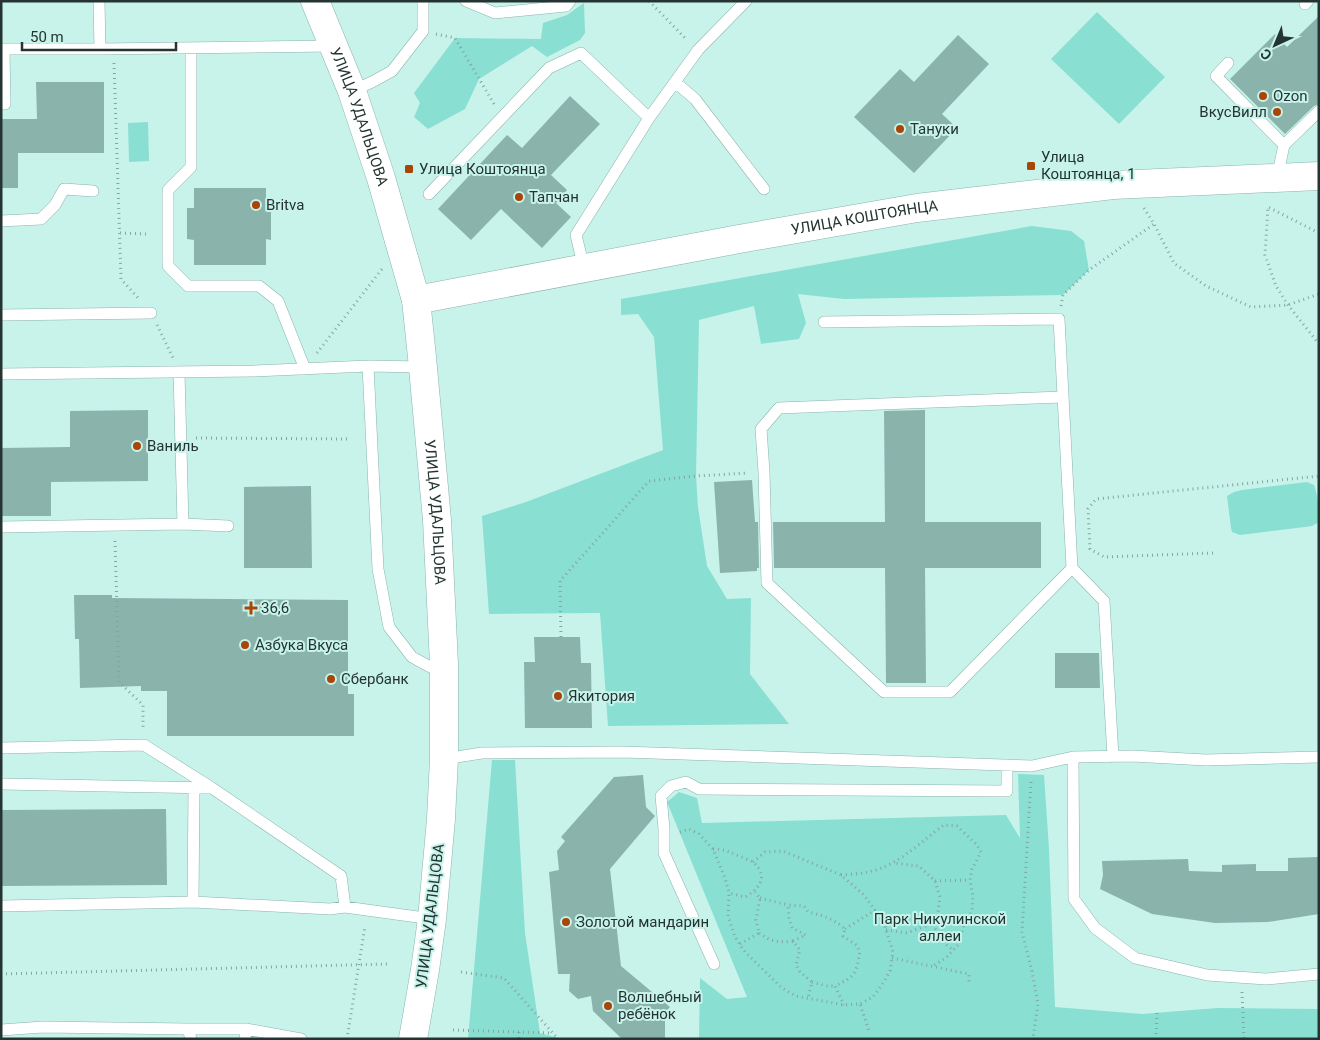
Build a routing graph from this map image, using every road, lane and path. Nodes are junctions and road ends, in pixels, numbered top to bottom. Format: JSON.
{"nodes":[{"id":1,"x":99,"y":1,"type":"edge"},
{"id":2,"x":315,"y":1,"type":"edge"},
{"id":3,"x":423,"y":1,"type":"edge"},
{"id":4,"x":466,"y":1,"type":"edge"},
{"id":5,"x":570,"y":1,"type":"edge"},
{"id":6,"x":649,"y":1,"type":"edge"},
{"id":7,"x":746,"y":1,"type":"edge"},
{"id":8,"x":423,"y":31,"type":"junction"},
{"id":9,"x":334,"y":46,"type":"junction"},
{"id":10,"x":191,"y":48,"type":"junction"},
{"id":11,"x":100,"y":49,"type":"junction"},
{"id":12,"x":114,"y":49,"type":"junction"},
{"id":13,"x":698,"y":50,"type":"junction"},
{"id":14,"x":1228,"y":63,"type":"dead end"},
{"id":15,"x":675,"y":82,"type":"junction"},
{"id":16,"x":3,"y":86,"type":"edge"},
{"id":17,"x":352,"y":91,"type":"junction"},
{"id":18,"x":5,"y":104,"type":"dead end"},
{"id":19,"x":1319,"y":111,"type":"edge"},
{"id":20,"x":502,"y":117,"type":"junction"},
{"id":21,"x":649,"y":118,"type":"junction"},
{"id":22,"x":1284,"y":145,"type":"junction"},
{"id":23,"x":1319,"y":176,"type":"edge"},
{"id":24,"x":1277,"y":178,"type":"junction"},
{"id":25,"x":764,"y":190,"type":"dead end"},
{"id":26,"x":93,"y":191,"type":"dead end"},
{"id":27,"x":428,"y":194,"type":"dead end"},
{"id":28,"x":1142,"y":205,"type":"dead end"},
{"id":29,"x":1,"y":221,"type":"edge"},
{"id":30,"x":1154,"y":224,"type":"junction"},
{"id":31,"x":120,"y":233,"type":"junction"},
{"id":32,"x":1319,"y":233,"type":"edge"},
{"id":33,"x":148,"y":234,"type":"dead end"},
{"id":34,"x":584,"y":268,"type":"junction"},
{"id":35,"x":382,"y":269,"type":"dead end"},
{"id":36,"x":1319,"y":294,"type":"edge"},
{"id":37,"x":416,"y":300,"type":"junction"},
{"id":38,"x":1288,"y":305,"type":"junction"},
{"id":39,"x":151,"y":313,"type":"junction"},
{"id":40,"x":1,"y":316,"type":"edge"},
{"id":41,"x":1058,"y":319,"type":"junction"},
{"id":42,"x":824,"y":322,"type":"dead end"},
{"id":43,"x":1319,"y":344,"type":"edge"},
{"id":44,"x":368,"y":366,"type":"junction"},
{"id":45,"x":423,"y":367,"type":"junction"},
{"id":46,"x":305,"y":369,"type":"junction"},
{"id":47,"x":179,"y":372,"type":"junction"},
{"id":48,"x":1,"y":374,"type":"edge"},
{"id":49,"x":1062,"y":397,"type":"junction"},
{"id":50,"x":181,"y":438,"type":"junction"},
{"id":51,"x":351,"y":439,"type":"dead end"},
{"id":52,"x":764,"y":472,"type":"junction"},
{"id":53,"x":1319,"y":476,"type":"edge"},
{"id":54,"x":183,"y":524,"type":"junction"},
{"id":55,"x":115,"y":525,"type":"junction"},
{"id":56,"x":228,"y":526,"type":"dead end"},
{"id":57,"x":1,"y":527,"type":"edge"},
{"id":58,"x":1213,"y":553,"type":"dead end"},
{"id":59,"x":1072,"y":568,"type":"junction"},
{"id":60,"x":561,"y":637,"type":"dead end"},
{"id":61,"x":444,"y":673,"type":"junction"},
{"id":62,"x":144,"y":745,"type":"junction"},
{"id":63,"x":1,"y":748,"type":"edge"},
{"id":64,"x":1073,"y":757,"type":"junction"},
{"id":65,"x":1113,"y":757,"type":"junction"},
{"id":66,"x":1319,"y":757,"type":"edge"},
{"id":67,"x":444,"y":759,"type":"junction"},
{"id":68,"x":1007,"y":765,"type":"junction"},
{"id":69,"x":1032,"y":766,"type":"junction"},
{"id":70,"x":1,"y":784,"type":"edge"},
{"id":71,"x":194,"y":788,"type":"junction"},
{"id":72,"x":212,"y":788,"type":"junction"},
{"id":73,"x":664,"y":829,"type":"junction"},
{"id":74,"x":713,"y":848,"type":"junction"},
{"id":75,"x":753,"y":862,"type":"junction"},
{"id":76,"x":892,"y":863,"type":"junction"},
{"id":77,"x":841,"y":875,"type":"junction"},
{"id":78,"x":970,"y":880,"type":"junction"},
{"id":79,"x":935,"y":881,"type":"junction"},
{"id":80,"x":755,"y":892,"type":"junction"},
{"id":81,"x":729,"y":894,"type":"junction"},
{"id":82,"x":760,"y":898,"type":"junction"},
{"id":83,"x":193,"y":902,"type":"junction"},
{"id":84,"x":788,"y":905,"type":"junction"},
{"id":85,"x":1,"y":906,"type":"edge"},
{"id":86,"x":346,"y":908,"type":"junction"},
{"id":87,"x":875,"y":910,"type":"junction"},
{"id":88,"x":368,"y":911,"type":"junction"},
{"id":89,"x":432,"y":919,"type":"junction"},
{"id":90,"x":930,"y":920,"type":"junction"},
{"id":91,"x":845,"y":929,"type":"junction"},
{"id":92,"x":886,"y":930,"type":"junction"},
{"id":93,"x":759,"y":933,"type":"junction"},
{"id":94,"x":793,"y":941,"type":"junction"},
{"id":95,"x":740,"y":944,"type":"junction"},
{"id":96,"x":953,"y":950,"type":"junction"},
{"id":97,"x":892,"y":958,"type":"junction"},
{"id":98,"x":388,"y":964,"type":"dead end"},
{"id":99,"x":714,"y":964,"type":"dead end"},
{"id":100,"x":358,"y":965,"type":"junction"},
{"id":101,"x":933,"y":966,"type":"junction"},
{"id":102,"x":461,"y":972,"type":"dead end"},
{"id":103,"x":1,"y":974,"type":"edge"},
{"id":104,"x":1319,"y":974,"type":"edge"},
{"id":105,"x":1242,"y":977,"type":"junction"},
{"id":106,"x":812,"y":982,"type":"junction"},
{"id":107,"x":969,"y":984,"type":"dead end"},
{"id":108,"x":835,"y":986,"type":"junction"},
{"id":109,"x":808,"y":998,"type":"junction"},
{"id":110,"x":860,"y":1004,"type":"junction"},
{"id":111,"x":844,"y":1005,"type":"junction"},
{"id":112,"x":1157,"y":1013,"type":"dead end"},
{"id":113,"x":1,"y":1030,"type":"edge"},
{"id":114,"x":453,"y":1030,"type":"dead end"},
{"id":115,"x":869,"y":1031,"type":"dead end"},
{"id":116,"x":519,"y":1032,"type":"junction"},
{"id":117,"x":552,"y":1033,"type":"junction"},
{"id":118,"x":190,"y":1034,"type":"edge"},
{"id":119,"x":245,"y":1034,"type":"edge"},
{"id":120,"x":301,"y":1039,"type":"edge"},
{"id":121,"x":347,"y":1039,"type":"edge"},
{"id":122,"x":413,"y":1039,"type":"edge"},
{"id":123,"x":520,"y":1039,"type":"edge"},
{"id":124,"x":558,"y":1039,"type":"edge"},
{"id":125,"x":1033,"y":1039,"type":"edge"},
{"id":126,"x":1156,"y":1039,"type":"edge"},
{"id":127,"x":1244,"y":1039,"type":"edge"}],
"edges":[{"from":1,"to":11,"type":"lane"},
{"from":2,"to":9,"type":"street","name":"УЛИЦА УДАЛЬЦОВА"},
{"from":3,"to":8,"type":"lane"},
{"from":4,"to":5,"type":"lane"},
{"from":6,"to":13,"type":"path"},
{"from":7,"to":13,"type":"lane"},
{"from":8,"to":17,"type":"lane"},
{"from":8,"to":20,"type":"path"},
{"from":9,"to":10,"type":"lane"},
{"from":9,"to":17,"type":"street","name":"УЛИЦА УДАЛЬЦОВА"},
{"from":10,"to":12,"type":"lane"},
{"from":10,"to":46,"type":"lane"},
{"from":11,"to":12,"type":"lane"},
{"from":11,"to":16,"type":"lane"},
{"from":12,"to":31,"type":"path"},
{"from":13,"to":15,"type":"lane"},
{"from":14,"to":22,"type":"lane"},
{"from":15,"to":21,"type":"lane"},
{"from":15,"to":25,"type":"lane"},
{"from":16,"to":18,"type":"lane"},
{"from":17,"to":37,"type":"street","name":"УЛИЦА УДАЛЬЦОВА"},
{"from":19,"to":22,"type":"lane"},
{"from":20,"to":21,"type":"lane"},
{"from":20,"to":27,"type":"lane"},
{"from":21,"to":34,"type":"lane"},
{"from":22,"to":24,"type":"lane"},
{"from":23,"to":24,"type":"street","name":"УЛИЦА КОШТОЯНЦА"},
{"from":24,"to":34,"type":"street","name":"УЛИЦА КОШТОЯНЦА"},
{"from":26,"to":29,"type":"lane"},
{"from":28,"to":30,"type":"path"},
{"from":30,"to":38,"type":"path"},
{"from":30,"to":41,"type":"path"},
{"from":31,"to":33,"type":"path"},
{"from":31,"to":39,"type":"path"},
{"from":32,"to":38,"type":"path"},
{"from":34,"to":37,"type":"street","name":"УЛИЦА КОШТОЯНЦА"},
{"from":35,"to":46,"type":"path"},
{"from":36,"to":38,"type":"path"},
{"from":37,"to":45,"type":"street","name":"УЛИЦА УДАЛЬЦОВА"},
{"from":38,"to":43,"type":"path"},
{"from":39,"to":40,"type":"lane"},
{"from":39,"to":47,"type":"path"},
{"from":41,"to":42,"type":"lane"},
{"from":41,"to":49,"type":"lane"},
{"from":44,"to":45,"type":"lane"},
{"from":44,"to":46,"type":"lane"},
{"from":44,"to":61,"type":"lane"},
{"from":45,"to":61,"type":"street","name":"УЛИЦА УДАЛЬЦОВА"},
{"from":46,"to":47,"type":"lane"},
{"from":47,"to":48,"type":"lane"},
{"from":47,"to":50,"type":"lane"},
{"from":49,"to":52,"type":"lane"},
{"from":49,"to":59,"type":"lane"},
{"from":50,"to":51,"type":"path"},
{"from":50,"to":54,"type":"lane"},
{"from":52,"to":59,"type":"lane"},
{"from":52,"to":60,"type":"path"},
{"from":53,"to":58,"type":"path"},
{"from":54,"to":55,"type":"lane"},
{"from":54,"to":56,"type":"lane"},
{"from":55,"to":57,"type":"lane"},
{"from":55,"to":62,"type":"path"},
{"from":59,"to":65,"type":"lane"},
{"from":61,"to":67,"type":"street","name":"УЛИЦА УДАЛЬЦОВА"},
{"from":62,"to":63,"type":"lane"},
{"from":62,"to":72,"type":"lane"},
{"from":64,"to":65,"type":"lane"},
{"from":64,"to":69,"type":"lane"},
{"from":64,"to":105,"type":"lane"},
{"from":65,"to":66,"type":"lane"},
{"from":67,"to":68,"type":"lane"},
{"from":67,"to":89,"type":"street","name":"УЛИЦА УДАЛЬЦОВА"},
{"from":68,"to":69,"type":"lane"},
{"from":68,"to":73,"type":"lane"},
{"from":69,"to":125,"type":"path"},
{"from":70,"to":71,"type":"lane"},
{"from":71,"to":72,"type":"lane"},
{"from":71,"to":83,"type":"lane"},
{"from":72,"to":86,"type":"lane"},
{"from":73,"to":74,"type":"path"},
{"from":73,"to":99,"type":"lane"},
{"from":74,"to":75,"type":"path"},
{"from":74,"to":81,"type":"path"},
{"from":75,"to":77,"type":"path"},
{"from":75,"to":80,"type":"path"},
{"from":76,"to":77,"type":"path"},
{"from":76,"to":78,"type":"path"},
{"from":76,"to":79,"type":"path"},
{"from":77,"to":87,"type":"path"},
{"from":78,"to":79,"type":"path"},
{"from":78,"to":96,"type":"path"},
{"from":79,"to":90,"type":"path"},
{"from":80,"to":81,"type":"path"},
{"from":80,"to":82,"type":"path"},
{"from":81,"to":95,"type":"path"},
{"from":82,"to":84,"type":"path"},
{"from":82,"to":93,"type":"path"},
{"from":83,"to":85,"type":"lane"},
{"from":83,"to":86,"type":"lane"},
{"from":84,"to":91,"type":"path"},
{"from":84,"to":94,"type":"path"},
{"from":86,"to":88,"type":"lane"},
{"from":87,"to":91,"type":"path"},
{"from":87,"to":92,"type":"path"},
{"from":88,"to":89,"type":"lane"},
{"from":88,"to":100,"type":"path"},
{"from":89,"to":122,"type":"street","name":"УЛИЦА УДАЛЬЦОВА"},
{"from":90,"to":92,"type":"path"},
{"from":90,"to":96,"type":"path"},
{"from":91,"to":108,"type":"path"},
{"from":92,"to":97,"type":"path"},
{"from":93,"to":94,"type":"path"},
{"from":93,"to":95,"type":"path"},
{"from":94,"to":106,"type":"path"},
{"from":95,"to":109,"type":"path"},
{"from":96,"to":101,"type":"path"},
{"from":97,"to":101,"type":"path"},
{"from":97,"to":110,"type":"path"},
{"from":98,"to":100,"type":"path"},
{"from":100,"to":103,"type":"path"},
{"from":100,"to":121,"type":"path"},
{"from":101,"to":107,"type":"path"},
{"from":102,"to":117,"type":"path"},
{"from":104,"to":105,"type":"lane"},
{"from":105,"to":127,"type":"path"},
{"from":106,"to":108,"type":"path"},
{"from":106,"to":109,"type":"path"},
{"from":108,"to":111,"type":"path"},
{"from":109,"to":111,"type":"path"},
{"from":110,"to":111,"type":"path"},
{"from":110,"to":115,"type":"path"},
{"from":112,"to":126,"type":"path"},
{"from":113,"to":118,"type":"lane"},
{"from":114,"to":116,"type":"path"},
{"from":116,"to":117,"type":"path"},
{"from":116,"to":123,"type":"path"},
{"from":117,"to":124,"type":"path"},
{"from":118,"to":119,"type":"lane"},
{"from":119,"to":120,"type":"lane"}]}
